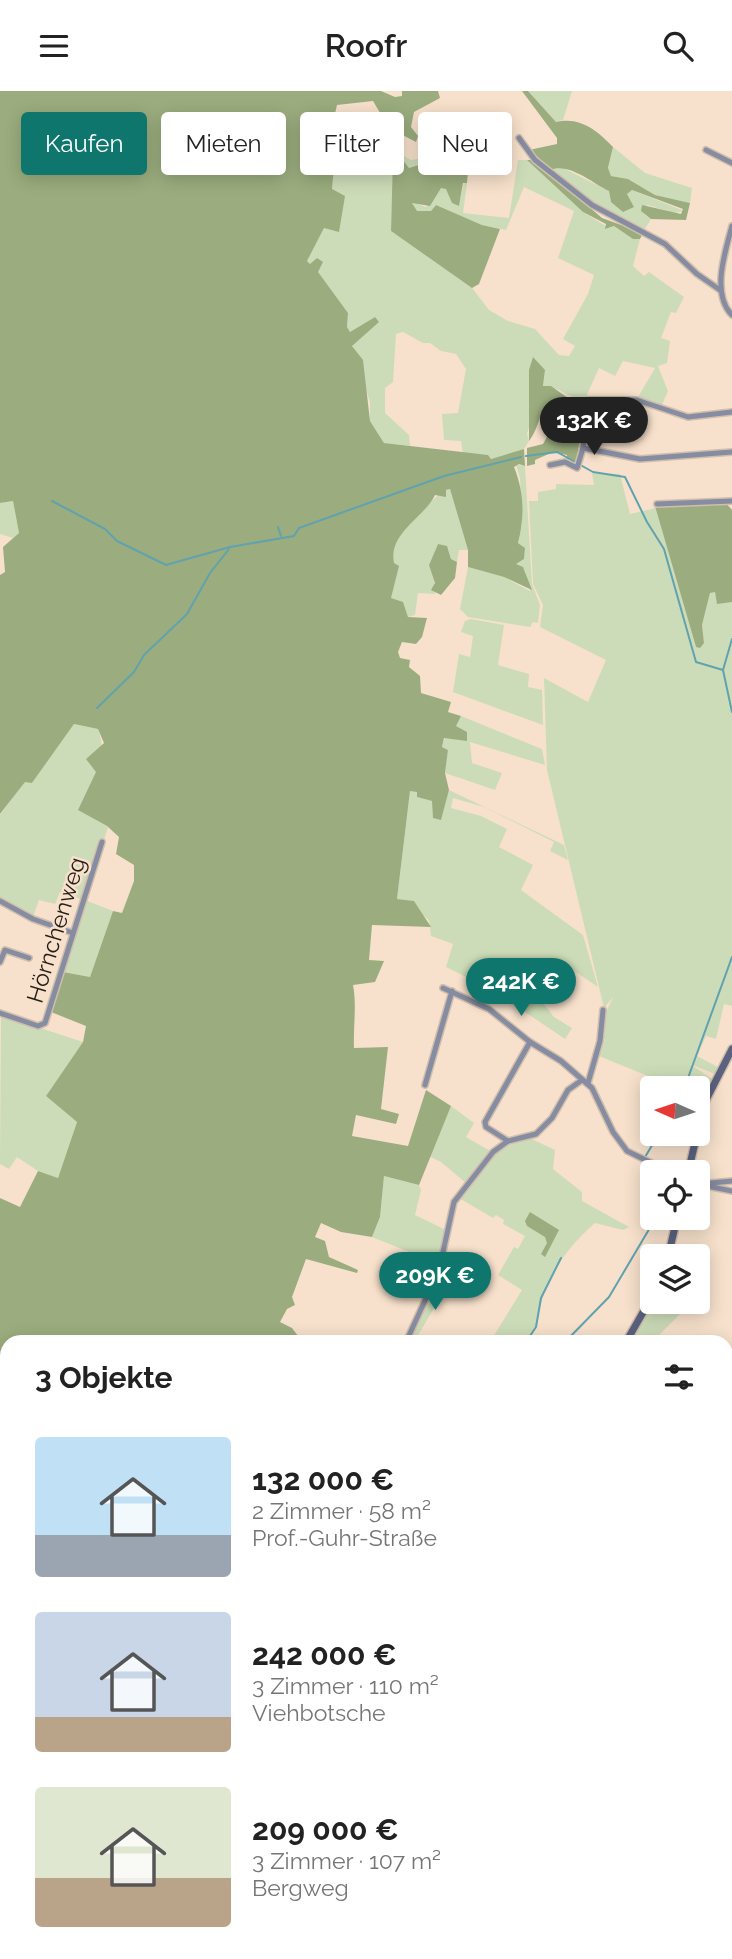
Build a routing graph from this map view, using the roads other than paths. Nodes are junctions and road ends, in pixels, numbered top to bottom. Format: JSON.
{"nodes":[{"id":1,"x":519,"y":138,"type":"dead end"},
{"id":2,"x":706,"y":150,"type":"dead end"},
{"id":3,"x":732,"y":163,"type":"edge"},
{"id":4,"x":732,"y":226,"type":"edge"},
{"id":5,"x":720,"y":290,"type":"junction"},
{"id":6,"x":732,"y":316,"type":"edge"},
{"id":7,"x":732,"y":412,"type":"edge"},
{"id":8,"x":583,"y":448,"type":"junction"},
{"id":9,"x":732,"y":452,"type":"edge"},
{"id":10,"x":550,"y":465,"type":"dead end"},
{"id":11,"x":732,"y":501,"type":"edge"},
{"id":12,"x":657,"y":504,"type":"dead end"},
{"id":13,"x":102,"y":842,"type":"dead end"},
{"id":14,"x":0,"y":901,"type":"edge"},
{"id":15,"x":73,"y":933,"type":"junction"},
{"id":16,"x":29,"y":958,"type":"dead end"},
{"id":17,"x":0,"y":962,"type":"edge"},
{"id":18,"x":443,"y":988,"type":"dead end"},
{"id":19,"x":452,"y":991,"type":"junction"},
{"id":20,"x":603,"y":1010,"type":"dead end"},
{"id":21,"x":0,"y":1013,"type":"edge"},
{"id":22,"x":530,"y":1042,"type":"junction"},
{"id":23,"x":732,"y":1049,"type":"edge"},
{"id":24,"x":585,"y":1081,"type":"junction"},
{"id":25,"x":425,"y":1085,"type":"dead end"},
{"id":26,"x":710,"y":1092,"type":"edge"},
{"id":27,"x":508,"y":1141,"type":"junction"},
{"id":28,"x":642,"y":1160,"type":"edge"},
{"id":29,"x":732,"y":1181,"type":"edge"},
{"id":30,"x":710,"y":1183,"type":"edge"},
{"id":31,"x":710,"y":1186,"type":"edge"},
{"id":32,"x":732,"y":1191,"type":"edge"},
{"id":33,"x":642,"y":1314,"type":"edge"},
{"id":34,"x":410,"y":1335,"type":"edge"},
{"id":35,"x":630,"y":1335,"type":"edge"}],
"edges":[{"from":1,"to":5,"type":"street"},
{"from":2,"to":3,"type":"street"},
{"from":4,"to":5,"type":"street"},
{"from":5,"to":6,"type":"street"},
{"from":7,"to":8,"type":"street"},
{"from":8,"to":9,"type":"street"},
{"from":8,"to":10,"type":"street"},
{"from":11,"to":12,"type":"street"},
{"from":13,"to":15,"type":"street","name":"Hörnchenweg"},
{"from":14,"to":15,"type":"street"},
{"from":15,"to":21,"type":"street","name":"Hörnchenweg"},
{"from":16,"to":17,"type":"street"},
{"from":18,"to":19,"type":"street"},
{"from":19,"to":22,"type":"street"},
{"from":19,"to":25,"type":"street"},
{"from":20,"to":24,"type":"street"},
{"from":22,"to":24,"type":"street"},
{"from":22,"to":27,"type":"street"},
{"from":23,"to":26,"type":"main road"},
{"from":24,"to":27,"type":"street"},
{"from":24,"to":28,"type":"street"},
{"from":27,"to":34,"type":"street"},
{"from":29,"to":30,"type":"street"},
{"from":31,"to":32,"type":"street"},
{"from":33,"to":35,"type":"main road"}]}
